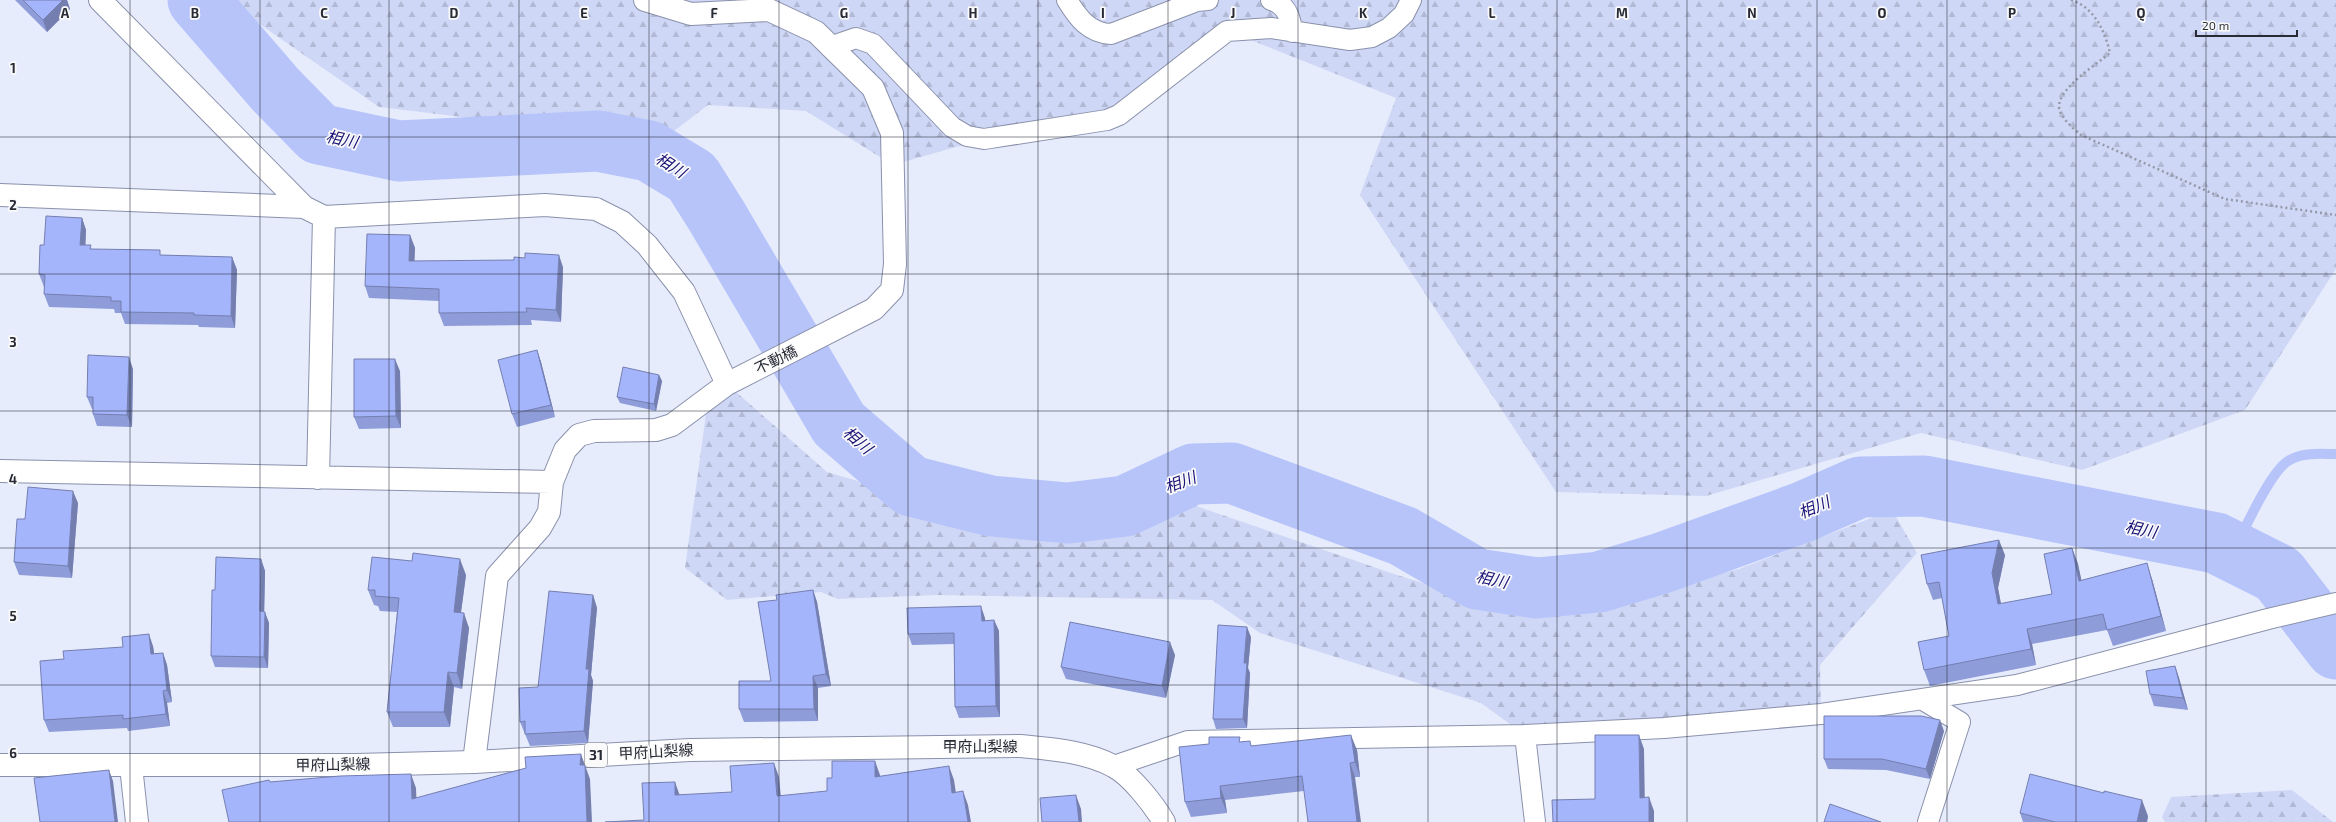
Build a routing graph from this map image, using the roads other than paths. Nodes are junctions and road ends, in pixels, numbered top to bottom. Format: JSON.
{"nodes":[{"id":1,"x":100,"y":0,"type":"edge"},
{"id":2,"x":644,"y":0,"type":"edge"},
{"id":3,"x":1067,"y":0,"type":"edge"},
{"id":4,"x":1208,"y":0,"type":"edge"},
{"id":5,"x":1270,"y":0,"type":"edge"},
{"id":6,"x":1412,"y":0,"type":"edge"},
{"id":7,"x":1292,"y":32,"type":"junction"},
{"id":8,"x":830,"y":47,"type":"junction"},
{"id":9,"x":0,"y":194,"type":"edge"},
{"id":10,"x":304,"y":207,"type":"junction"},
{"id":11,"x":324,"y":217,"type":"junction"},
{"id":12,"x":727,"y":384,"type":"junction"},
{"id":13,"x":0,"y":472,"type":"edge"},
{"id":14,"x":318,"y":478,"type":"junction"},
{"id":15,"x":552,"y":482,"type":"junction"},
{"id":16,"x":2336,"y":603,"type":"edge"},
{"id":17,"x":1924,"y":700,"type":"junction"},
{"id":18,"x":1524,"y":735,"type":"junction"},
{"id":19,"x":474,"y":762,"type":"junction"},
{"id":20,"x":0,"y":765,"type":"edge"},
{"id":21,"x":131,"y":766,"type":"junction"},
{"id":22,"x":1114,"y":766,"type":"junction"},
{"id":23,"x":136,"y":822,"type":"edge"},
{"id":24,"x":1164,"y":822,"type":"edge"},
{"id":25,"x":1535,"y":822,"type":"edge"},
{"id":26,"x":1928,"y":822,"type":"edge"}],
"edges":[{"from":1,"to":10,"type":"street"},
{"from":2,"to":8,"type":"street","name":"不動橋"},
{"from":3,"to":4,"type":"lane"},
{"from":5,"to":7,"type":"lane"},
{"from":6,"to":7,"type":"lane"},
{"from":7,"to":8,"type":"lane"},
{"from":8,"to":12,"type":"street","name":"不動橋"},
{"from":9,"to":10,"type":"street"},
{"from":10,"to":11,"type":"street"},
{"from":11,"to":12,"type":"street"},
{"from":11,"to":14,"type":"street"},
{"from":12,"to":15,"type":"street","name":"不動橋"},
{"from":13,"to":14,"type":"street"},
{"from":14,"to":15,"type":"street"},
{"from":15,"to":19,"type":"street","name":"不動橋"},
{"from":16,"to":17,"type":"lane"},
{"from":17,"to":18,"type":"lane"},
{"from":17,"to":26,"type":"lane"},
{"from":18,"to":22,"type":"lane"},
{"from":18,"to":25,"type":"lane"},
{"from":19,"to":21,"type":"street","name":"甲府山梨線","number":"31"},
{"from":19,"to":22,"type":"street","name":"甲府山梨線","number":"31"},
{"from":20,"to":21,"type":"street","name":"甲府山梨線","number":"31"},
{"from":21,"to":23,"type":"street"},
{"from":22,"to":24,"type":"street","name":"甲府山梨線","number":"31"}]}
